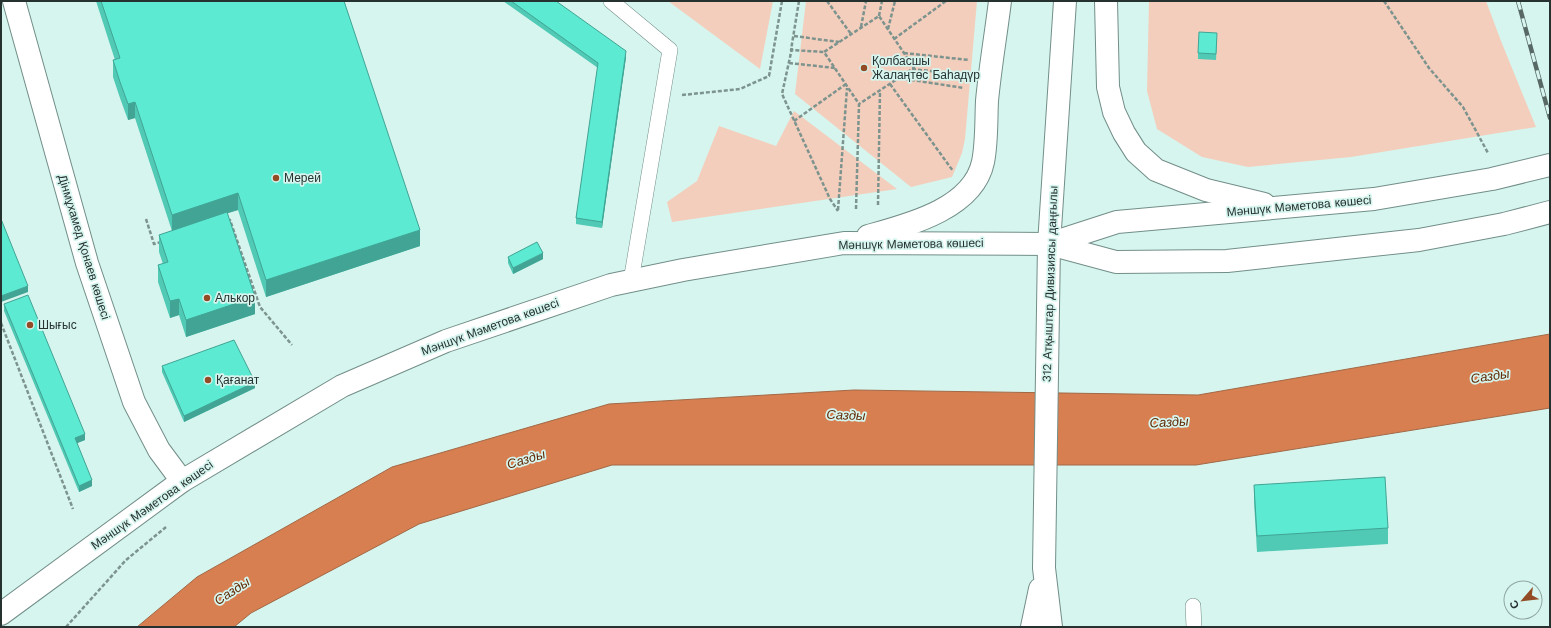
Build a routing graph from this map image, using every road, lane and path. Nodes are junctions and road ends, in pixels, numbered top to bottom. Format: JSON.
{"nodes":[{"id":1,"x":14,"y":1,"type":"edge"},
{"id":2,"x":611,"y":1,"type":"edge"},
{"id":3,"x":782,"y":1,"type":"edge"},
{"id":4,"x":799,"y":1,"type":"edge"},
{"id":5,"x":827,"y":1,"type":"edge"},
{"id":6,"x":866,"y":1,"type":"edge"},
{"id":7,"x":882,"y":1,"type":"edge"},
{"id":8,"x":895,"y":1,"type":"edge"},
{"id":9,"x":946,"y":1,"type":"edge"},
{"id":10,"x":1000,"y":1,"type":"edge"},
{"id":11,"x":1065,"y":1,"type":"edge"},
{"id":12,"x":1106,"y":1,"type":"edge"},
{"id":13,"x":1384,"y":1,"type":"edge"},
{"id":14,"x":879,"y":16,"type":"junction"},
{"id":15,"x":861,"y":27,"type":"junction"},
{"id":16,"x":888,"y":29,"type":"junction"},
{"id":17,"x":851,"y":34,"type":"junction"},
{"id":18,"x":794,"y":36,"type":"junction"},
{"id":19,"x":894,"y":39,"type":"junction"},
{"id":20,"x":839,"y":42,"type":"junction"},
{"id":21,"x":792,"y":48,"type":"junction"},
{"id":22,"x":824,"y":52,"type":"junction"},
{"id":23,"x":903,"y":52,"type":"junction"},
{"id":24,"x":976,"y":60,"type":"dead end"},
{"id":25,"x":788,"y":63,"type":"junction"},
{"id":26,"x":835,"y":68,"type":"junction"},
{"id":27,"x":912,"y":69,"type":"junction"},
{"id":28,"x":967,"y":75,"type":"dead end"},
{"id":29,"x":899,"y":78,"type":"junction"},
{"id":30,"x":846,"y":84,"type":"junction"},
{"id":31,"x":890,"y":84,"type":"junction"},
{"id":32,"x":848,"y":87,"type":"junction"},
{"id":33,"x":966,"y":88,"type":"dead end"},
{"id":34,"x":880,"y":90,"type":"junction"},
{"id":35,"x":662,"y":97,"type":"junction"},
{"id":36,"x":859,"y":104,"type":"junction"},
{"id":37,"x":794,"y":121,"type":"junction"},
{"id":38,"x":1488,"y":153,"type":"dead end"},
{"id":39,"x":1550,"y":164,"type":"edge"},
{"id":40,"x":956,"y":174,"type":"dead end"},
{"id":41,"x":878,"y":205,"type":"dead end"},
{"id":42,"x":856,"y":208,"type":"dead end"},
{"id":43,"x":1281,"y":208,"type":"junction"},
{"id":44,"x":1550,"y":212,"type":"edge"},
{"id":45,"x":146,"y":218,"type":"dead end"},
{"id":46,"x":223,"y":222,"type":"edge"},
{"id":47,"x":162,"y":242,"type":"edge"},
{"id":48,"x":844,"y":243,"type":"junction"},
{"id":49,"x":1049,"y":244,"type":"junction"},
{"id":50,"x":631,"y":281,"type":"junction"},
{"id":51,"x":1,"y":323,"type":"edge"},
{"id":52,"x":292,"y":345,"type":"dead end"},
{"id":53,"x":182,"y":481,"type":"junction"},
{"id":54,"x":73,"y":509,"type":"dead end"},
{"id":55,"x":166,"y":527,"type":"dead end"},
{"id":56,"x":1044,"y":568,"type":"junction"},
{"id":57,"x":1193,"y":606,"type":"dead end"},
{"id":58,"x":1,"y":614,"type":"edge"},
{"id":59,"x":66,"y":627,"type":"edge"},
{"id":60,"x":1032,"y":627,"type":"edge"},
{"id":61,"x":1051,"y":627,"type":"edge"},
{"id":62,"x":1194,"y":627,"type":"edge"}],
"edges":[{"from":1,"to":53,"type":"main road","name":"Дінмұхамед Қонаев көшесі"},
{"from":2,"to":35,"type":"lane"},
{"from":3,"to":35,"type":"path"},
{"from":4,"to":18,"type":"path"},
{"from":5,"to":17,"type":"path"},
{"from":6,"to":15,"type":"path"},
{"from":7,"to":14,"type":"path"},
{"from":8,"to":16,"type":"path"},
{"from":9,"to":19,"type":"path"},
{"from":10,"to":48,"type":"main road"},
{"from":11,"to":49,"type":"main road","name":"312 Атқыштар Дивизиясы даңғылы"},
{"from":12,"to":43,"type":"main road"},
{"from":13,"to":38,"type":"path"},
{"from":14,"to":15,"type":"path"},
{"from":14,"to":16,"type":"path"},
{"from":15,"to":17,"type":"path"},
{"from":16,"to":19,"type":"path"},
{"from":17,"to":20,"type":"path"},
{"from":18,"to":20,"type":"path"},
{"from":18,"to":21,"type":"path"},
{"from":19,"to":23,"type":"path"},
{"from":20,"to":22,"type":"path"},
{"from":21,"to":22,"type":"path"},
{"from":21,"to":25,"type":"path"},
{"from":22,"to":26,"type":"path"},
{"from":23,"to":24,"type":"path"},
{"from":23,"to":27,"type":"path"},
{"from":25,"to":26,"type":"path"},
{"from":25,"to":37,"type":"path"},
{"from":26,"to":30,"type":"path"},
{"from":27,"to":28,"type":"path"},
{"from":27,"to":29,"type":"path"},
{"from":29,"to":31,"type":"path"},
{"from":29,"to":33,"type":"path"},
{"from":30,"to":32,"type":"path"},
{"from":30,"to":37,"type":"path"},
{"from":31,"to":34,"type":"path"},
{"from":31,"to":40,"type":"path"},
{"from":32,"to":36,"type":"path"},
{"from":32,"to":37,"type":"path"},
{"from":34,"to":36,"type":"path"},
{"from":34,"to":41,"type":"path"},
{"from":35,"to":50,"type":"lane"},
{"from":36,"to":42,"type":"path"},
{"from":39,"to":43,"type":"main road","name":"Мәншүк Мәметова көшесі"},
{"from":43,"to":49,"type":"main road","name":"Мәншүк Мәметова көшесі"},
{"from":44,"to":49,"type":"main road","name":"Мәншүк Мәметова көшесі"},
{"from":45,"to":47,"type":"path"},
{"from":46,"to":52,"type":"path"},
{"from":48,"to":49,"type":"main road","name":"Мәншүк Мәметова көшесі"},
{"from":48,"to":50,"type":"main road","name":"Мәншүк Мәметова көшесі"},
{"from":49,"to":56,"type":"main road","name":"312 Атқыштар Дивизиясы даңғылы"},
{"from":50,"to":53,"type":"main road","name":"Мәншүк Мәметова көшесі"},
{"from":51,"to":54,"type":"path"},
{"from":53,"to":58,"type":"main road","name":"Мәншүк Мәметова көшесі"},
{"from":55,"to":59,"type":"path"},
{"from":56,"to":60,"type":"main road","name":"312 Атқыштар Дивизиясы даңғылы"},
{"from":56,"to":61,"type":"main road","name":"312 Атқыштар Дивизиясы даңғылы"},
{"from":57,"to":62,"type":"lane"}]}
